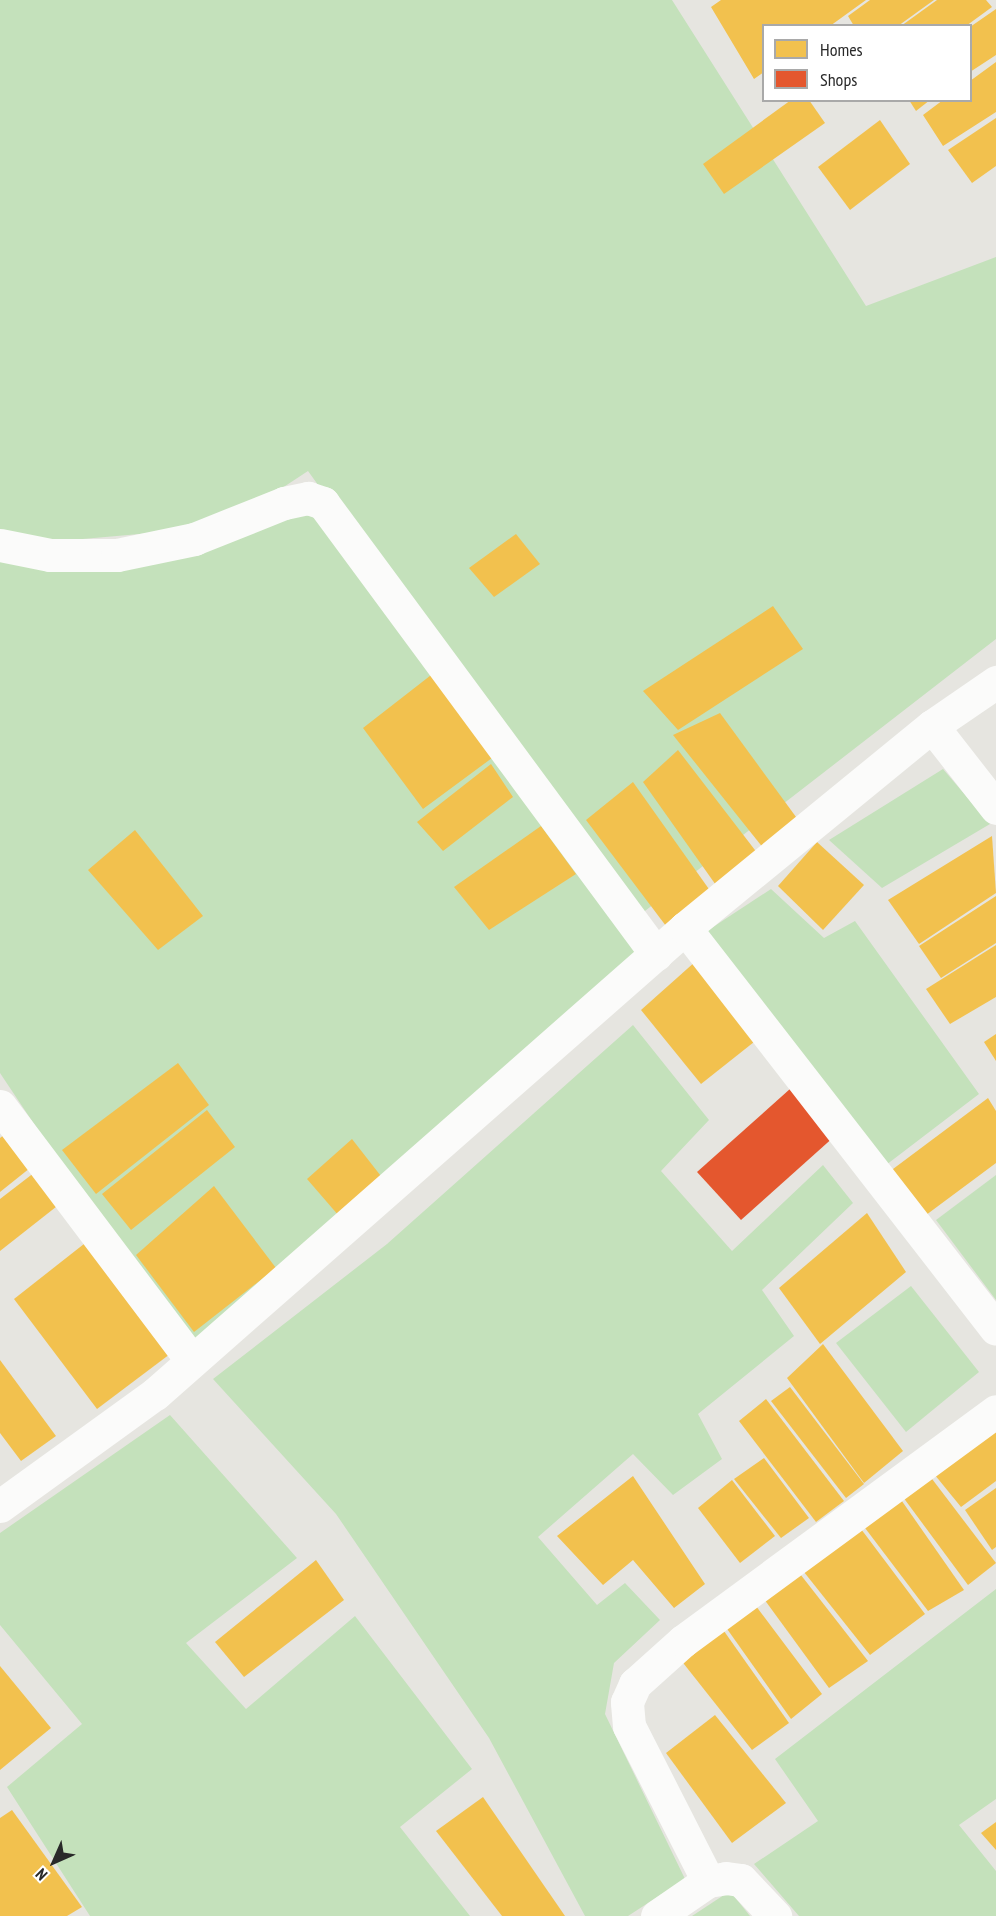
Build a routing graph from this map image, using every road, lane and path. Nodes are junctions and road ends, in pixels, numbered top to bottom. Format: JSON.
{"nodes":[{"id":1,"x":0,"y":545,"type":"edge"},
{"id":2,"x":996,"y":682,"type":"edge"},
{"id":3,"x":932,"y":726,"type":"junction"},
{"id":4,"x":996,"y":808,"type":"edge"},
{"id":5,"x":686,"y":928,"type":"junction"},
{"id":6,"x":656,"y":954,"type":"junction"},
{"id":7,"x":0,"y":1106,"type":"edge"},
{"id":8,"x":996,"y":1329,"type":"edge"},
{"id":9,"x":192,"y":1361,"type":"junction"},
{"id":10,"x":996,"y":1411,"type":"edge"},
{"id":11,"x":0,"y":1506,"type":"edge"},
{"id":12,"x":708,"y":1881,"type":"junction"},
{"id":13,"x":657,"y":1916,"type":"edge"},
{"id":14,"x":775,"y":1916,"type":"edge"}],
"edges":[{"from":1,"to":6,"type":"street"},
{"from":2,"to":3,"type":"street"},
{"from":3,"to":4,"type":"street"},
{"from":3,"to":5,"type":"street"},
{"from":5,"to":6,"type":"street"},
{"from":5,"to":8,"type":"street"},
{"from":6,"to":9,"type":"street"},
{"from":7,"to":9,"type":"street"},
{"from":9,"to":11,"type":"street"},
{"from":10,"to":12,"type":"street"},
{"from":12,"to":13,"type":"street"},
{"from":12,"to":14,"type":"street"}]}
